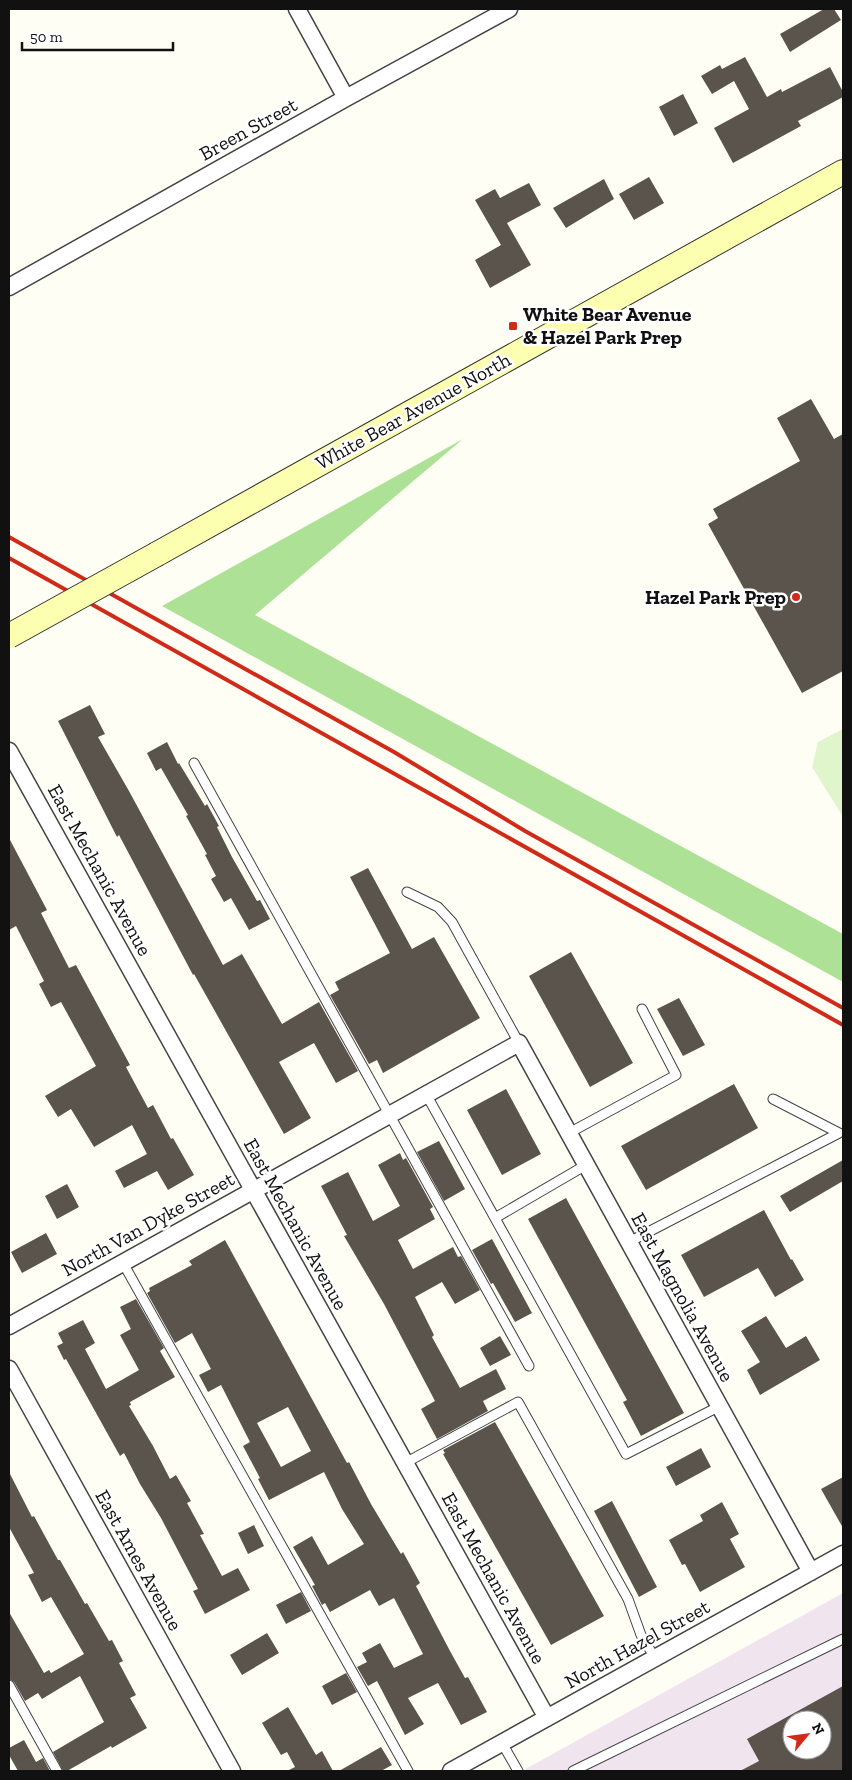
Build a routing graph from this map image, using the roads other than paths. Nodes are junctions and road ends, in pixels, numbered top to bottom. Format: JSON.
{"nodes":[{"id":1,"x":297,"y":9,"type":"edge"},
{"id":2,"x":509,"y":9,"type":"edge"},
{"id":3,"x":346,"y":98,"type":"junction"},
{"id":4,"x":843,"y":172,"type":"edge"},
{"id":5,"x":9,"y":287,"type":"edge"},
{"id":6,"x":9,"y":636,"type":"edge"},
{"id":7,"x":9,"y":751,"type":"edge"},
{"id":8,"x":194,"y":763,"type":"dead end"},
{"id":9,"x":408,"y":892,"type":"dead end"},
{"id":10,"x":642,"y":1009,"type":"dead end"},
{"id":11,"x":519,"y":1043,"type":"junction"},
{"id":12,"x":426,"y":1094,"type":"junction"},
{"id":13,"x":773,"y":1099,"type":"dead end"},
{"id":14,"x":390,"y":1115,"type":"junction"},
{"id":15,"x":568,"y":1133,"type":"junction"},
{"id":16,"x":586,"y":1165,"type":"junction"},
{"id":17,"x":253,"y":1190,"type":"junction"},
{"id":18,"x":495,"y":1218,"type":"junction"},
{"id":19,"x":629,"y":1242,"type":"junction"},
{"id":20,"x":123,"y":1263,"type":"junction"},
{"id":21,"x":9,"y":1326,"type":"edge"},
{"id":22,"x":528,"y":1366,"type":"dead end"},
{"id":23,"x":9,"y":1369,"type":"edge"},
{"id":24,"x":720,"y":1406,"type":"junction"},
{"id":25,"x":405,"y":1463,"type":"junction"},
{"id":26,"x":843,"y":1554,"type":"edge"},
{"id":27,"x":811,"y":1572,"type":"junction"},
{"id":28,"x":843,"y":1639,"type":"edge"},
{"id":29,"x":655,"y":1658,"type":"junction"},
{"id":30,"x":9,"y":1685,"type":"edge"},
{"id":31,"x":547,"y":1718,"type":"junction"},
{"id":32,"x":502,"y":1743,"type":"junction"},
{"id":33,"x":57,"y":1771,"type":"edge"},
{"id":34,"x":232,"y":1771,"type":"edge"},
{"id":35,"x":408,"y":1771,"type":"edge"},
{"id":36,"x":451,"y":1771,"type":"edge"},
{"id":37,"x":518,"y":1771,"type":"edge"},
{"id":38,"x":573,"y":1771,"type":"edge"}],
"edges":[{"from":1,"to":3,"type":"street"},
{"from":2,"to":3,"type":"street","name":"Breen Street"},
{"from":3,"to":5,"type":"street","name":"Breen Street"},
{"from":4,"to":6,"type":"main road","name":"White Bear Avenue North","bridge":true},
{"from":7,"to":17,"type":"street","name":"East Mechanic Avenue"},
{"from":8,"to":14,"type":"lane"},
{"from":9,"to":11,"type":"lane"},
{"from":10,"to":15,"type":"lane"},
{"from":11,"to":12,"type":"street","name":"North Van Dyke Street"},
{"from":11,"to":15,"type":"street","name":"East Magnolia Avenue"},
{"from":12,"to":14,"type":"street","name":"North Van Dyke Street"},
{"from":12,"to":18,"type":"lane"},
{"from":13,"to":19,"type":"lane"},
{"from":14,"to":17,"type":"street","name":"North Van Dyke Street"},
{"from":14,"to":22,"type":"lane"},
{"from":15,"to":16,"type":"street","name":"East Magnolia Avenue"},
{"from":16,"to":18,"type":"lane"},
{"from":16,"to":19,"type":"street","name":"East Magnolia Avenue"},
{"from":17,"to":20,"type":"street","name":"North Van Dyke Street"},
{"from":17,"to":25,"type":"street","name":"East Mechanic Avenue"},
{"from":18,"to":24,"type":"lane"},
{"from":19,"to":24,"type":"street","name":"East Magnolia Avenue"},
{"from":20,"to":21,"type":"street","name":"North Van Dyke Street"},
{"from":20,"to":35,"type":"lane"},
{"from":23,"to":34,"type":"street","name":"East Ames Avenue"},
{"from":24,"to":27,"type":"street","name":"East Magnolia Avenue"},
{"from":25,"to":29,"type":"lane"},
{"from":25,"to":31,"type":"street","name":"East Mechanic Avenue"},
{"from":26,"to":27,"type":"street","name":"North Hazel Street"},
{"from":27,"to":29,"type":"street","name":"North Hazel Street"},
{"from":28,"to":38,"type":"lane"},
{"from":29,"to":31,"type":"street","name":"North Hazel Street"},
{"from":30,"to":33,"type":"lane"},
{"from":31,"to":32,"type":"street","name":"North Hazel Street"},
{"from":32,"to":36,"type":"street","name":"North Hazel Street"},
{"from":32,"to":37,"type":"lane"}]}
